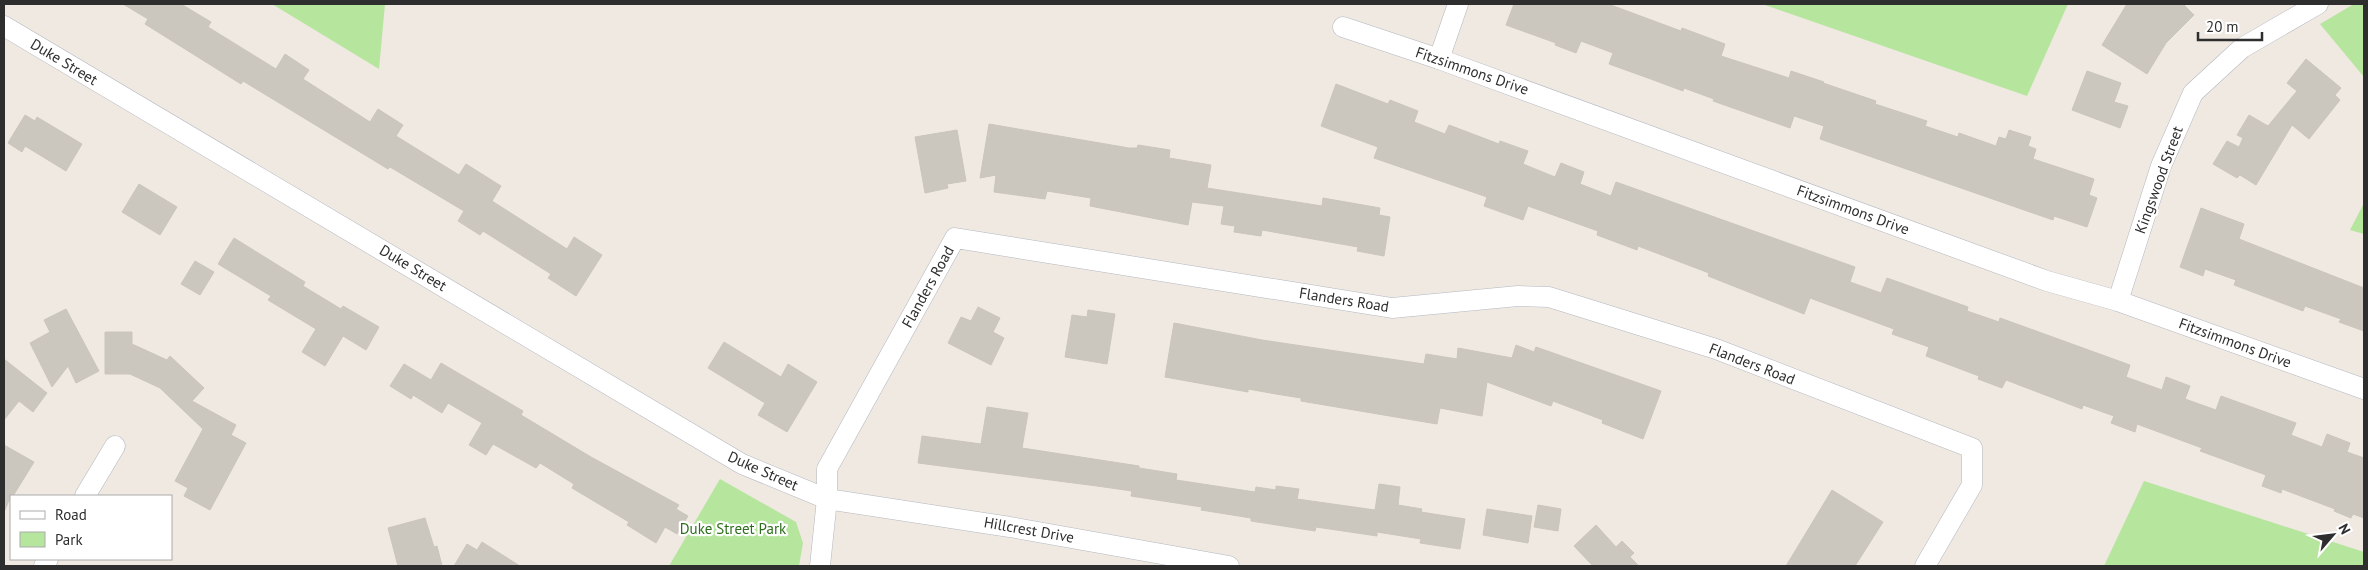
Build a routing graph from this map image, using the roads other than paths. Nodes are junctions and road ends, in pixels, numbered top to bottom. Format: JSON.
{"nodes":[{"id":1,"x":1458,"y":4,"type":"edge"},
{"id":2,"x":2318,"y":4,"type":"edge"},
{"id":3,"x":4,"y":26,"type":"edge"},
{"id":4,"x":1343,"y":27,"type":"dead end"},
{"id":5,"x":1439,"y":59,"type":"junction"},
{"id":6,"x":2118,"y":301,"type":"junction"},
{"id":7,"x":2364,"y":389,"type":"edge"},
{"id":8,"x":115,"y":446,"type":"dead end"},
{"id":9,"x":86,"y":495,"type":"edge"},
{"id":10,"x":827,"y":499,"type":"junction"},
{"id":11,"x":820,"y":566,"type":"edge"},
{"id":12,"x":1230,"y":566,"type":"edge"},
{"id":13,"x":1925,"y":566,"type":"edge"}],
"edges":[{"from":1,"to":5,"type":"street"},
{"from":2,"to":6,"type":"street","name":"Kingswood Street"},
{"from":3,"to":10,"type":"street","name":"Duke Street"},
{"from":4,"to":5,"type":"street","name":"Fitzsimmons Drive"},
{"from":5,"to":6,"type":"street","name":"Fitzsimmons Drive"},
{"from":6,"to":7,"type":"street","name":"Fitzsimmons Drive"},
{"from":8,"to":9,"type":"street"},
{"from":10,"to":11,"type":"street","name":"Flanders Road"},
{"from":10,"to":12,"type":"street","name":"Hillcrest Drive"},
{"from":10,"to":13,"type":"street","name":"Flanders Road"}]}
